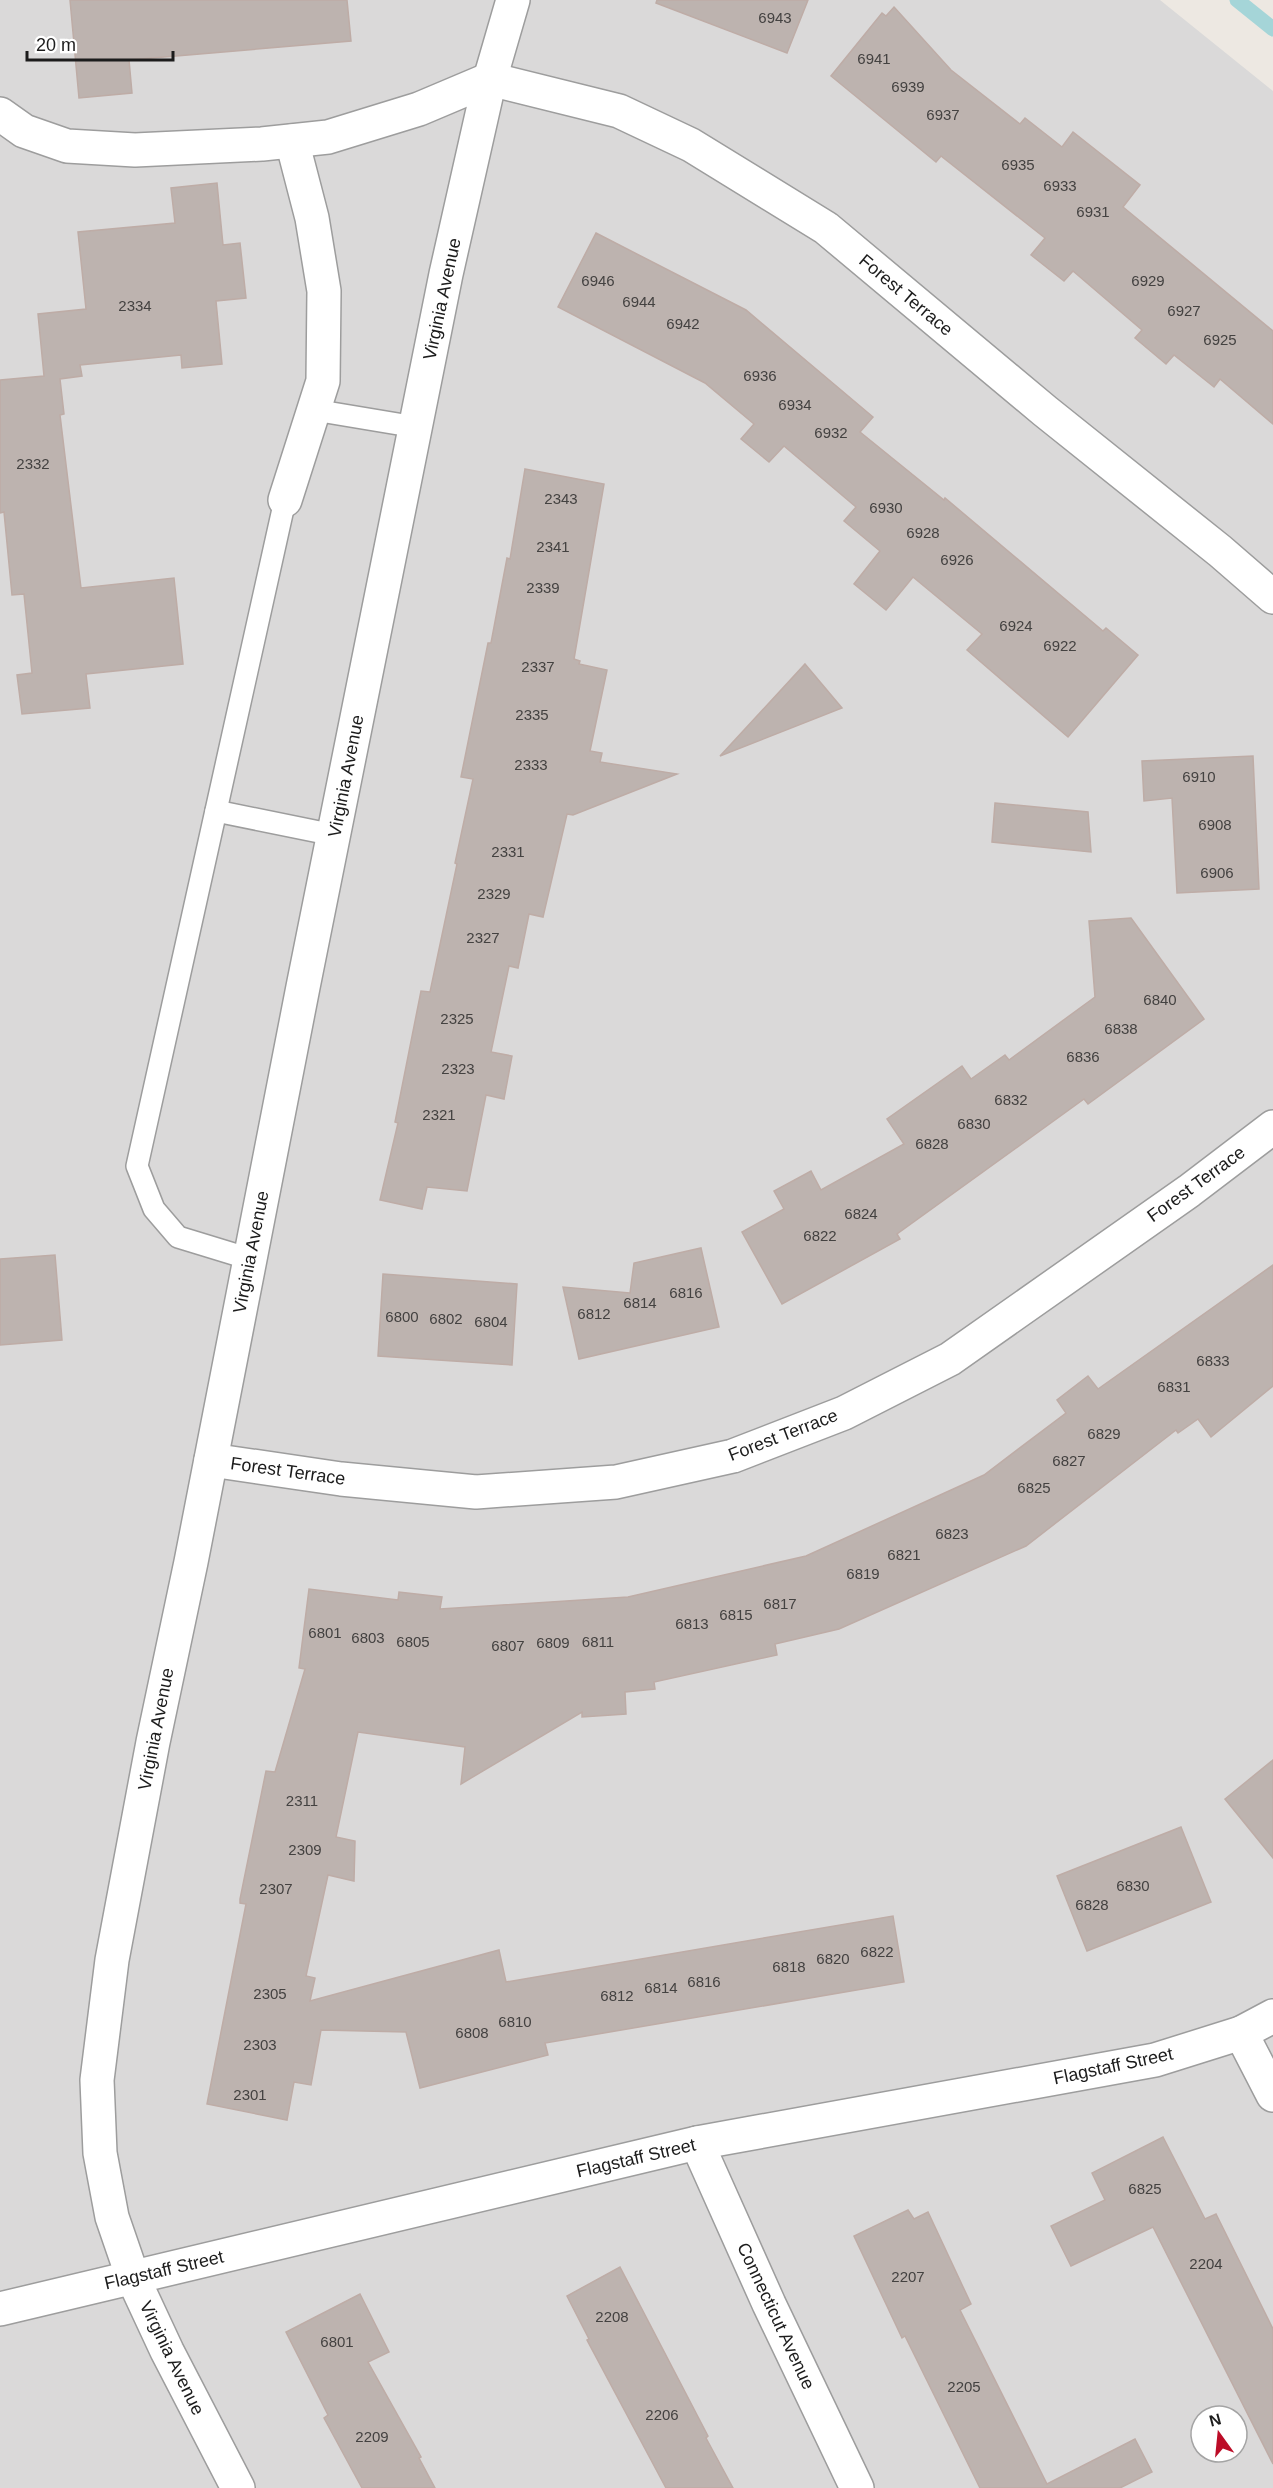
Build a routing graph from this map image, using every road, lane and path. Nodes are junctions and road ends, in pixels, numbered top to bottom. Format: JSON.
{"nodes":[{"id":1,"x":513,"y":0,"type":"edge"},
{"id":2,"x":490,"y":79,"type":"junction"},
{"id":3,"x":0,"y":114,"type":"edge"},
{"id":4,"x":292,"y":141,"type":"junction"},
{"id":5,"x":314,"y":410,"type":"junction"},
{"id":6,"x":416,"y":427,"type":"junction"},
{"id":7,"x":285,"y":500,"type":"joint"},
{"id":8,"x":1273,"y":597,"type":"edge"},
{"id":9,"x":216,"y":811,"type":"junction"},
{"id":10,"x":334,"y":835,"type":"junction"},
{"id":11,"x":1273,"y":1127,"type":"edge"},
{"id":12,"x":250,"y":1259,"type":"junction"},
{"id":13,"x":211,"y":1460,"type":"junction"},
{"id":14,"x":1273,"y":2016,"type":"edge"},
{"id":15,"x":1241,"y":2032,"type":"junction"},
{"id":16,"x":1273,"y":2095,"type":"edge"},
{"id":17,"x":697,"y":2143,"type":"junction"},
{"id":18,"x":133,"y":2278,"type":"junction"},
{"id":19,"x":0,"y":2309,"type":"edge"},
{"id":20,"x":238,"y":2488,"type":"edge"},
{"id":21,"x":857,"y":2488,"type":"edge"}],
"edges":[{"from":1,"to":2,"type":"street","name":"Virginia Avenue"},
{"from":2,"to":4,"type":"street"},
{"from":2,"to":6,"type":"street","name":"Virginia Avenue"},
{"from":2,"to":8,"type":"street","name":"Forest Terrace"},
{"from":3,"to":4,"type":"street"},
{"from":4,"to":5,"type":"street"},
{"from":5,"to":6,"type":"lane"},
{"from":5,"to":7,"type":"street"},
{"from":6,"to":10,"type":"street","name":"Virginia Avenue"},
{"from":7,"to":9,"type":"lane"},
{"from":9,"to":10,"type":"lane"},
{"from":9,"to":12,"type":"lane"},
{"from":10,"to":12,"type":"street","name":"Virginia Avenue"},
{"from":11,"to":13,"type":"street","name":"Forest Terrace"},
{"from":12,"to":13,"type":"street","name":"Virginia Avenue"},
{"from":13,"to":18,"type":"street","name":"Virginia Avenue"},
{"from":14,"to":15,"type":"street","name":"Flagstaff Street"},
{"from":15,"to":16,"type":"street"},
{"from":15,"to":17,"type":"street","name":"Flagstaff Street"},
{"from":17,"to":18,"type":"street","name":"Flagstaff Street"},
{"from":17,"to":21,"type":"street","name":"Connecticut Avenue"},
{"from":18,"to":19,"type":"street","name":"Flagstaff Street"},
{"from":18,"to":20,"type":"street","name":"Virginia Avenue"}]}
